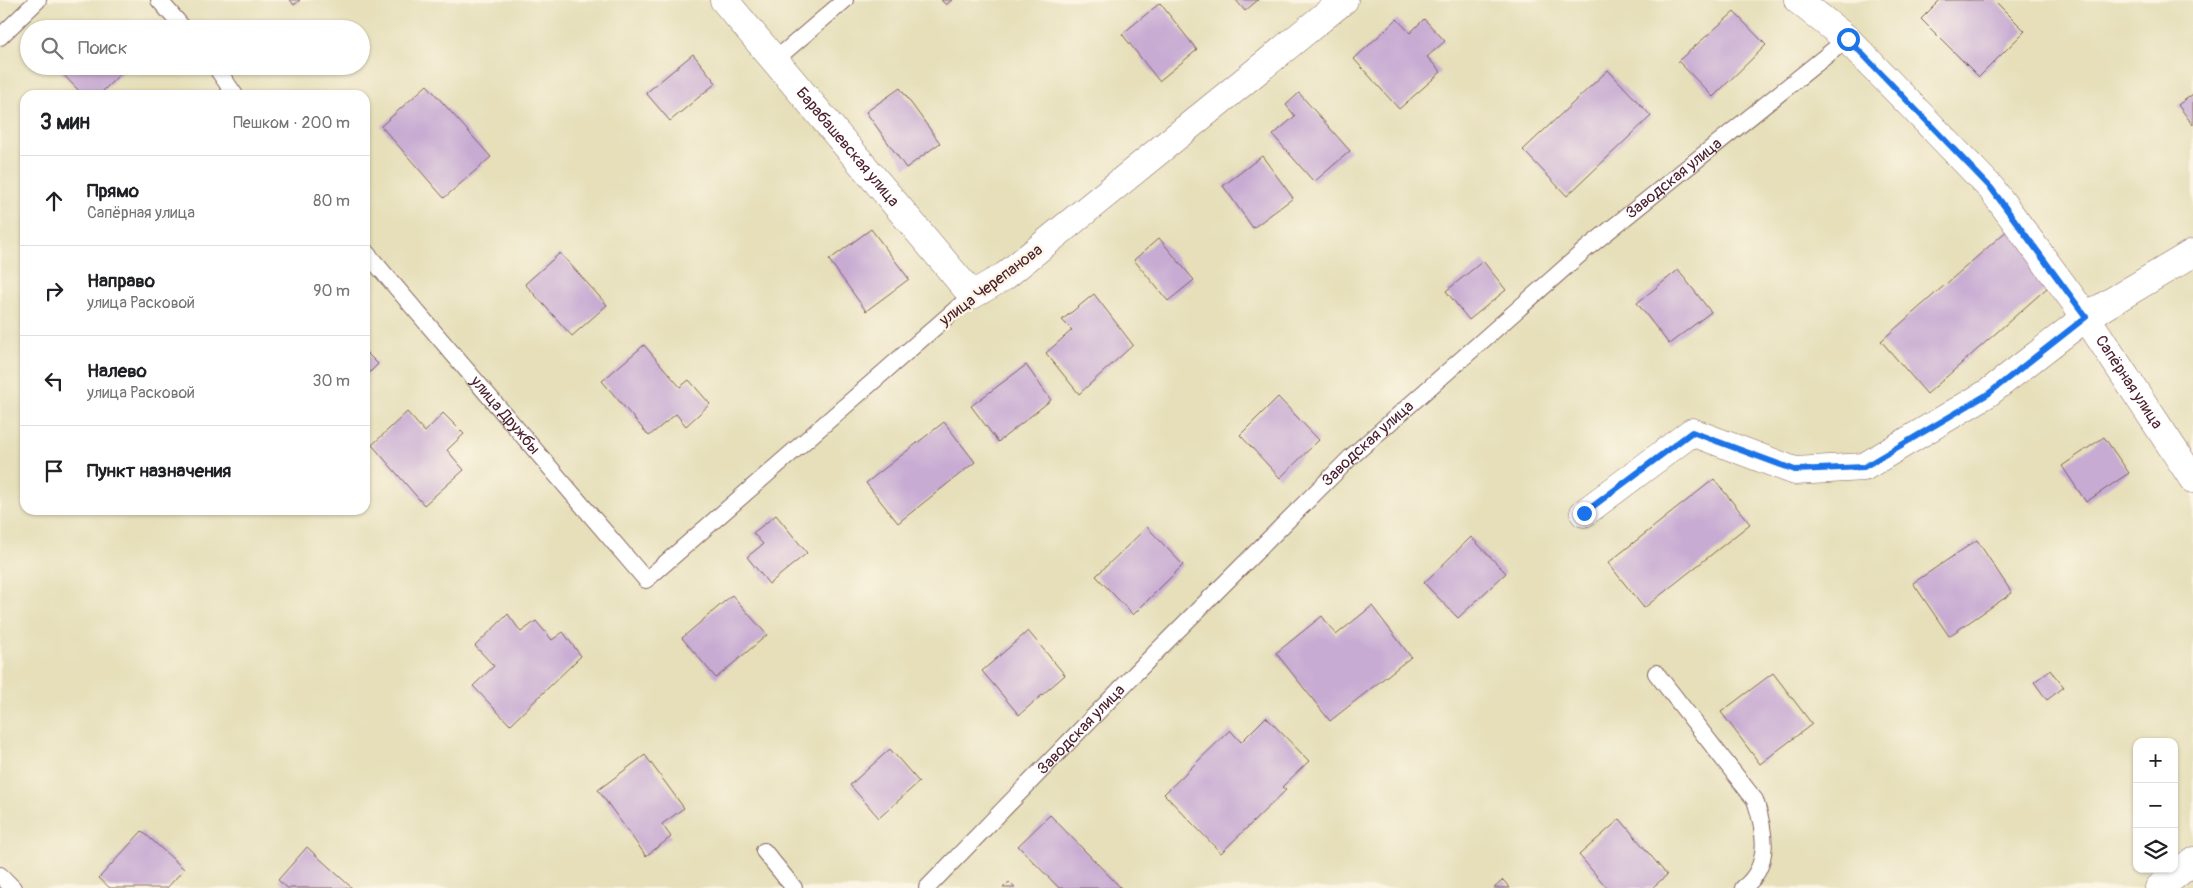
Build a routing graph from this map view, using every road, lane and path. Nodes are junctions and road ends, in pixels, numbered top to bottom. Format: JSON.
{"nodes":[{"id":1,"x":38,"y":0,"type":"edge"},
{"id":2,"x":159,"y":0,"type":"edge"},
{"id":3,"x":724,"y":0,"type":"edge"},
{"id":4,"x":845,"y":0,"type":"edge"},
{"id":5,"x":1344,"y":0,"type":"edge"},
{"id":6,"x":1798,"y":0,"type":"edge"},
{"id":7,"x":176,"y":20,"type":"edge"},
{"id":8,"x":0,"y":37,"type":"edge"},
{"id":9,"x":1848,"y":39,"type":"junction"},
{"id":10,"x":775,"y":60,"type":"junction"},
{"id":11,"x":221,"y":75,"type":"edge"},
{"id":12,"x":232,"y":90,"type":"edge"},
{"id":13,"x":2193,"y":253,"type":"edge"},
{"id":14,"x":370,"y":257,"type":"edge"},
{"id":15,"x":972,"y":294,"type":"junction"},
{"id":16,"x":2086,"y":317,"type":"junction"},
{"id":17,"x":2193,"y":479,"type":"edge"},
{"id":18,"x":1584,"y":513,"type":"dead end"},
{"id":19,"x":646,"y":580,"type":"joint"},
{"id":20,"x":1656,"y":673,"type":"dead end"},
{"id":21,"x":764,"y":852,"type":"dead end"},
{"id":22,"x":2193,"y":861,"type":"edge"},
{"id":23,"x":0,"y":876,"type":"edge"},
{"id":24,"x":13,"y":888,"type":"edge"},
{"id":25,"x":794,"y":888,"type":"edge"},
{"id":26,"x":927,"y":888,"type":"edge"},
{"id":27,"x":1743,"y":888,"type":"edge"},
{"id":28,"x":2159,"y":888,"type":"edge"}],
"edges":[{"from":1,"to":8,"type":"lane"},
{"from":2,"to":7,"type":"lane"},
{"from":3,"to":10,"type":"street","name":"Барабашевская улица"},
{"from":4,"to":10,"type":"lane"},
{"from":5,"to":15,"type":"street","name":"улица Черепанова"},
{"from":6,"to":9,"type":"street","name":"Сапёрная улица"},
{"from":9,"to":16,"type":"street","name":"Сапёрная улица"},
{"from":9,"to":26,"type":"lane","name":"Заводская улица"},
{"from":10,"to":15,"type":"street","name":"Барабашевская улица"},
{"from":11,"to":12,"type":"lane"},
{"from":13,"to":16,"type":"street"},
{"from":14,"to":19,"type":"lane","name":"улица Дружбы"},
{"from":15,"to":19,"type":"lane","name":"улица Черепанова"},
{"from":16,"to":17,"type":"street","name":"Сапёрная улица"},
{"from":16,"to":18,"type":"street"},
{"from":20,"to":27,"type":"lane"},
{"from":21,"to":25,"type":"lane"},
{"from":22,"to":28,"type":"street"},
{"from":23,"to":24,"type":"lane"}]}
